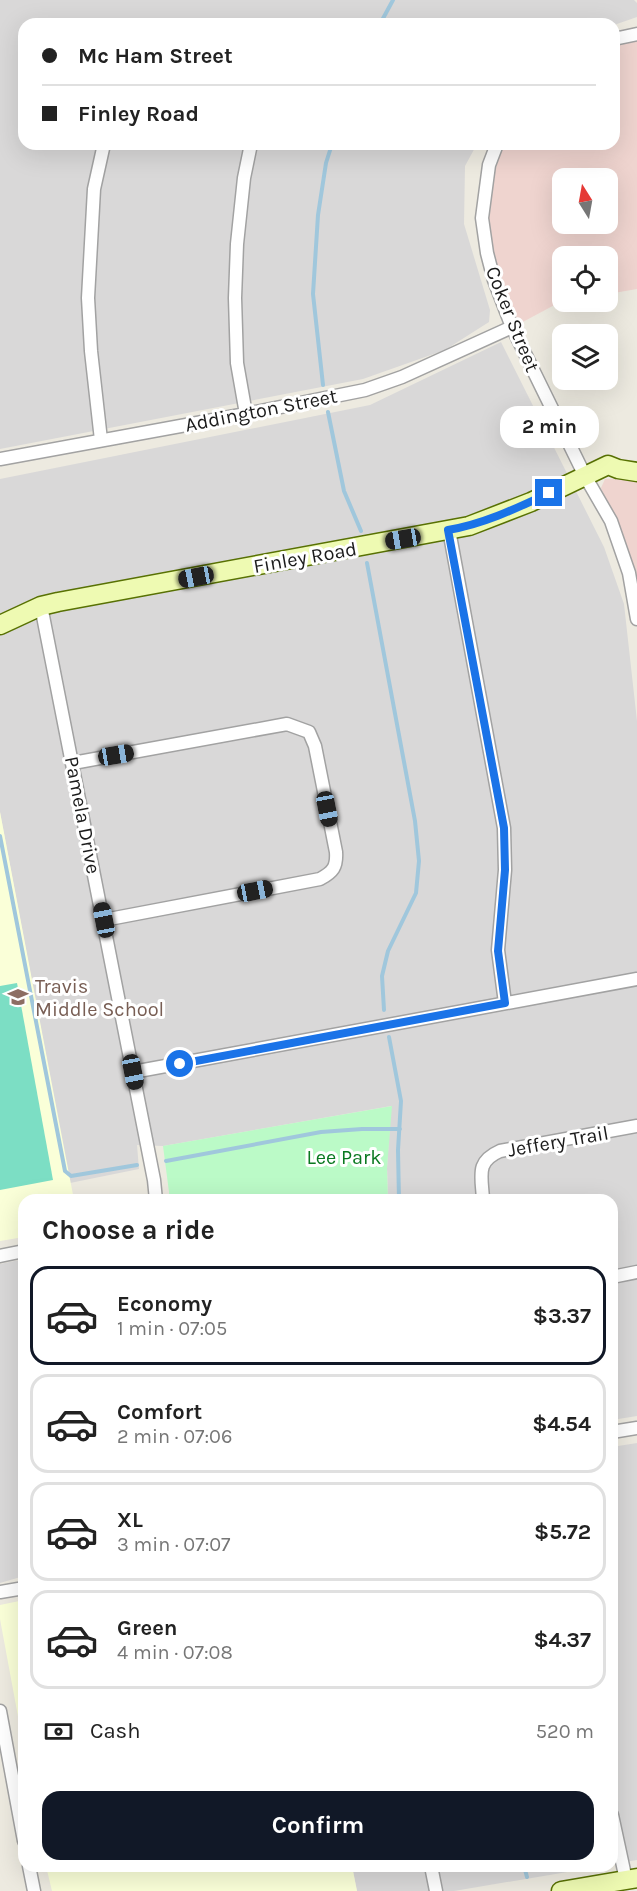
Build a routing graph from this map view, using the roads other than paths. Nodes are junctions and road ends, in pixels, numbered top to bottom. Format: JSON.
{"nodes":[{"id":1,"x":637,"y":34,"type":"edge"},
{"id":2,"x":620,"y":38,"type":"edge"},
{"id":3,"x":103,"y":150,"type":"edge"},
{"id":4,"x":250,"y":150,"type":"edge"},
{"id":5,"x":495,"y":150,"type":"edge"},
{"id":6,"x":512,"y":327,"type":"junction"},
{"id":7,"x":246,"y":414,"type":"junction"},
{"id":8,"x":101,"y":440,"type":"junction"},
{"id":9,"x":0,"y":459,"type":"edge"},
{"id":10,"x":637,"y":472,"type":"edge"},
{"id":11,"x":585,"y":476,"type":"junction"},
{"id":12,"x":448,"y":530,"type":"junction"},
{"id":13,"x":41,"y":606,"type":"junction"},
{"id":14,"x":637,"y":619,"type":"edge"},
{"id":15,"x":0,"y":625,"type":"edge"},
{"id":16,"x":73,"y":763,"type":"junction"},
{"id":17,"x":104,"y":920,"type":"junction"},
{"id":18,"x":637,"y":979,"type":"edge"},
{"id":19,"x":505,"y":1003,"type":"junction"},
{"id":20,"x":133,"y":1072,"type":"junction"},
{"id":21,"x":637,"y":1126,"type":"edge"},
{"id":22,"x":155,"y":1194,"type":"edge"},
{"id":23,"x":483,"y":1194,"type":"edge"},
{"id":24,"x":18,"y":1252,"type":"edge"},
{"id":25,"x":0,"y":1256,"type":"edge"},
{"id":26,"x":637,"y":1272,"type":"edge"},
{"id":27,"x":618,"y":1276,"type":"edge"},
{"id":28,"x":637,"y":1428,"type":"edge"},
{"id":29,"x":618,"y":1431,"type":"edge"},
{"id":30,"x":18,"y":1589,"type":"edge"},
{"id":31,"x":0,"y":1592,"type":"edge"},
{"id":32,"x":0,"y":1711,"type":"edge"},
{"id":33,"x":18,"y":1808,"type":"edge"},
{"id":34,"x":618,"y":1833,"type":"edge"},
{"id":35,"x":29,"y":1872,"type":"edge"},
{"id":36,"x":432,"y":1872,"type":"edge"},
{"id":37,"x":634,"y":1880,"type":"edge"},
{"id":38,"x":34,"y":1891,"type":"edge"},
{"id":39,"x":436,"y":1891,"type":"edge"},
{"id":40,"x":561,"y":1891,"type":"edge"}],
"edges":[{"from":1,"to":2,"type":"street"},
{"from":3,"to":8,"type":"street"},
{"from":4,"to":7,"type":"street"},
{"from":5,"to":6,"type":"street","name":"Coker Street"},
{"from":6,"to":7,"type":"street","name":"Addington Street"},
{"from":6,"to":11,"type":"street","name":"Coker Street"},
{"from":7,"to":8,"type":"street","name":"Addington Street"},
{"from":8,"to":9,"type":"street","name":"Addington Street"},
{"from":10,"to":11,"type":"street","name":"Finley Road"},
{"from":11,"to":12,"type":"street","name":"Finley Road"},
{"from":11,"to":14,"type":"street","name":"Coker Street"},
{"from":12,"to":13,"type":"street","name":"Finley Road"},
{"from":12,"to":19,"type":"street"},
{"from":13,"to":15,"type":"street","name":"Finley Road"},
{"from":13,"to":16,"type":"street","name":"Pamela Drive"},
{"from":16,"to":17,"type":"street","name":"Pamela Drive"},
{"from":16,"to":17,"type":"street"},
{"from":17,"to":20,"type":"street","name":"Pamela Drive"},
{"from":18,"to":19,"type":"street"},
{"from":19,"to":20,"type":"street"},
{"from":20,"to":22,"type":"street","name":"Pamela Drive"},
{"from":21,"to":23,"type":"street","name":"Jeffery Trail"},
{"from":24,"to":25,"type":"street"},
{"from":26,"to":27,"type":"street"},
{"from":28,"to":29,"type":"street"},
{"from":30,"to":31,"type":"street"},
{"from":32,"to":33,"type":"street"},
{"from":34,"to":37,"type":"street"},
{"from":35,"to":38,"type":"street"},
{"from":36,"to":39,"type":"street"},
{"from":37,"to":40,"type":"street"}]}
